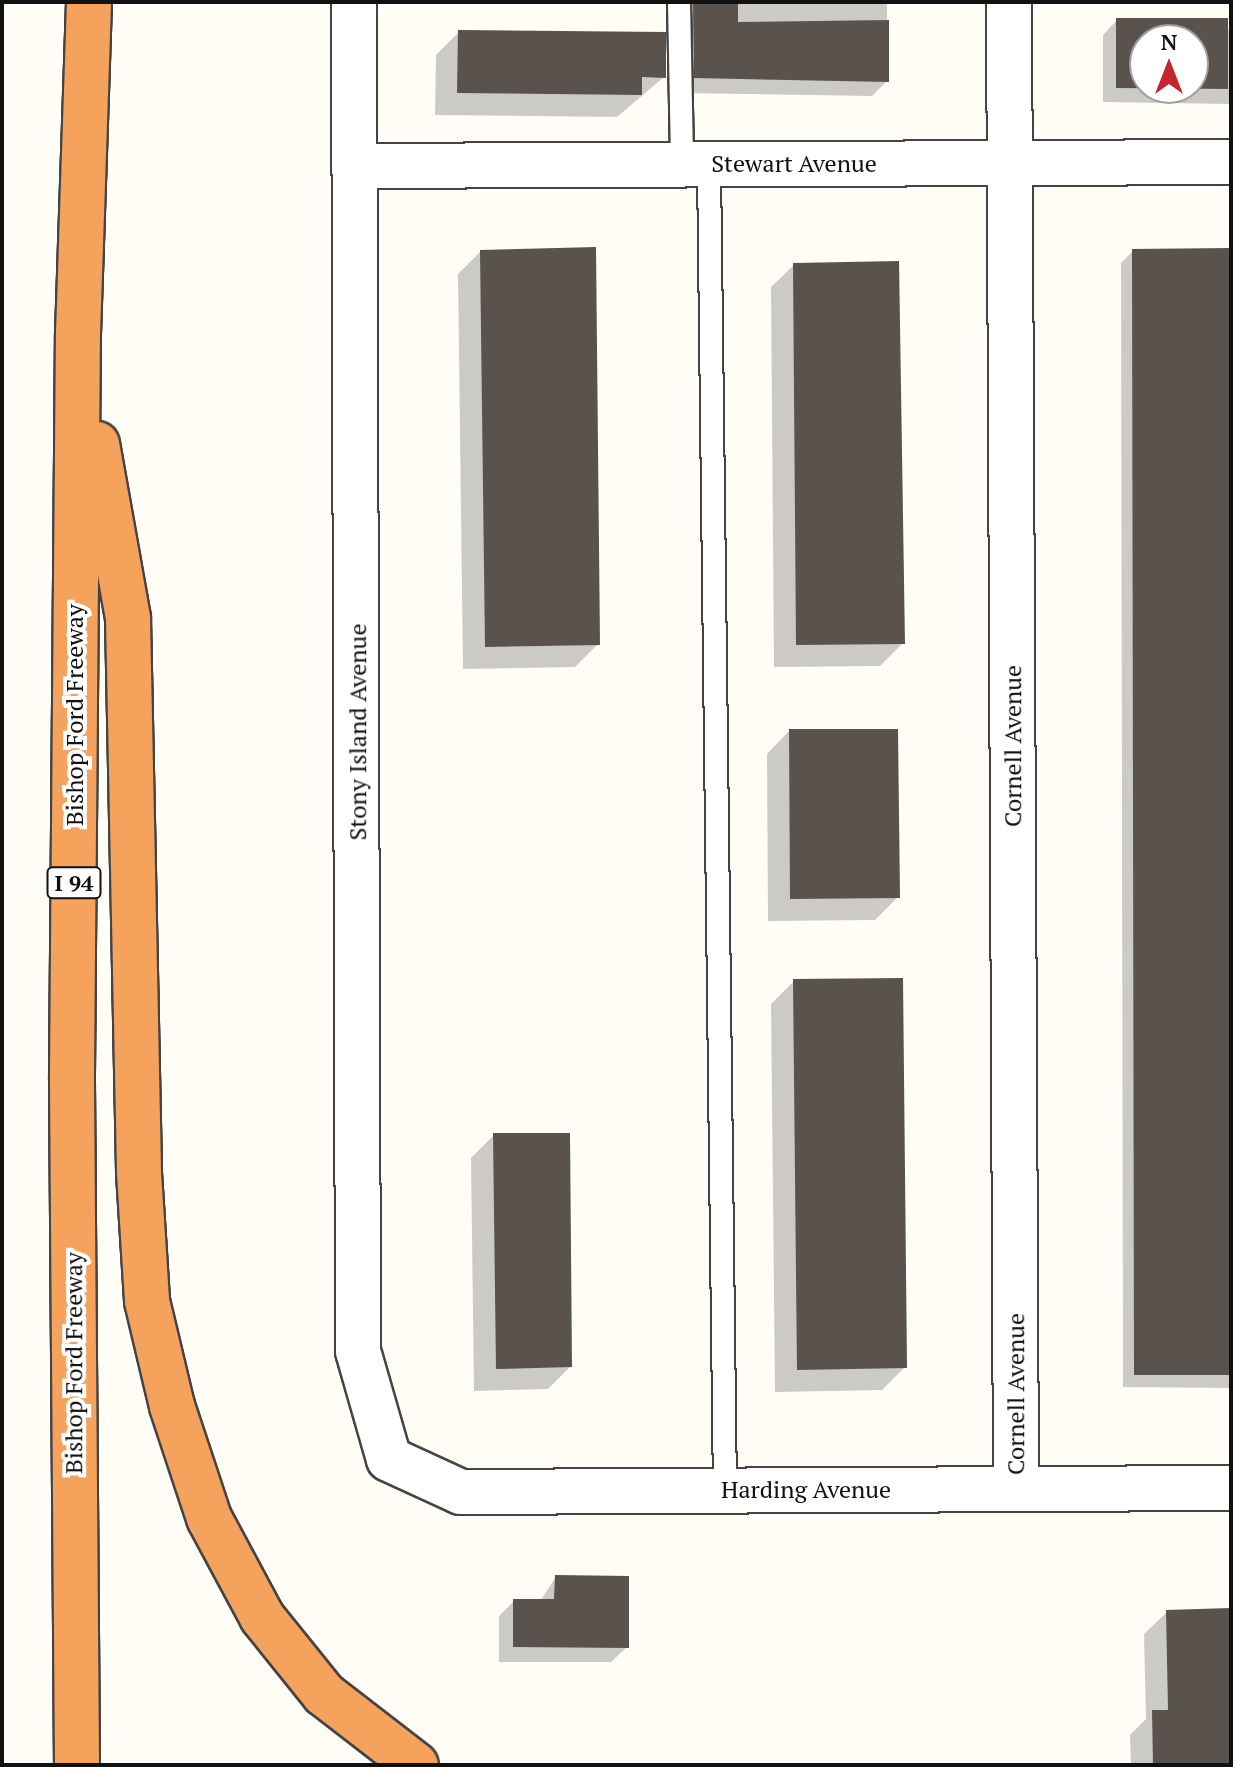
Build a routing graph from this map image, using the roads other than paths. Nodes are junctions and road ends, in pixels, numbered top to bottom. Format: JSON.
{"nodes":[{"id":1,"x":89,"y":2,"type":"edge"},
{"id":2,"x":354,"y":2,"type":"edge"},
{"id":3,"x":679,"y":2,"type":"edge"},
{"id":4,"x":1009,"y":2,"type":"edge"},
{"id":5,"x":1231,"y":162,"type":"edge"},
{"id":6,"x":1011,"y":163,"type":"junction"},
{"id":7,"x":696,"y":165,"type":"junction"},
{"id":8,"x":357,"y":166,"type":"junction"},
{"id":9,"x":78,"y":334,"type":"junction"},
{"id":10,"x":389,"y":1459,"type":"joint"},
{"id":11,"x":1231,"y":1488,"type":"edge"},
{"id":12,"x":1016,"y":1489,"type":"junction"},
{"id":13,"x":725,"y":1491,"type":"junction"},
{"id":14,"x":77,"y":1765,"type":"edge"},
{"id":15,"x":416,"y":1765,"type":"edge"}],
"edges":[{"from":1,"to":9,"type":"highway","name":"Bishop Ford Freeway","number":"I 94"},
{"from":2,"to":8,"type":"street","name":"Stony Island Avenue"},
{"from":3,"to":7,"type":"lane"},
{"from":4,"to":6,"type":"street","name":"Cornell Avenue"},
{"from":5,"to":6,"type":"street","name":"Stewart Avenue"},
{"from":6,"to":7,"type":"street","name":"Stewart Avenue"},
{"from":6,"to":12,"type":"street","name":"Cornell Avenue"},
{"from":7,"to":8,"type":"street","name":"Stewart Avenue"},
{"from":7,"to":13,"type":"lane"},
{"from":8,"to":10,"type":"street","name":"Stony Island Avenue"},
{"from":9,"to":14,"type":"highway","name":"Bishop Ford Freeway","number":"I 94"},
{"from":9,"to":15,"type":"highway"},
{"from":10,"to":13,"type":"street","name":"Harding Avenue"},
{"from":11,"to":12,"type":"street","name":"Harding Avenue"},
{"from":12,"to":13,"type":"street","name":"Harding Avenue"}]}
